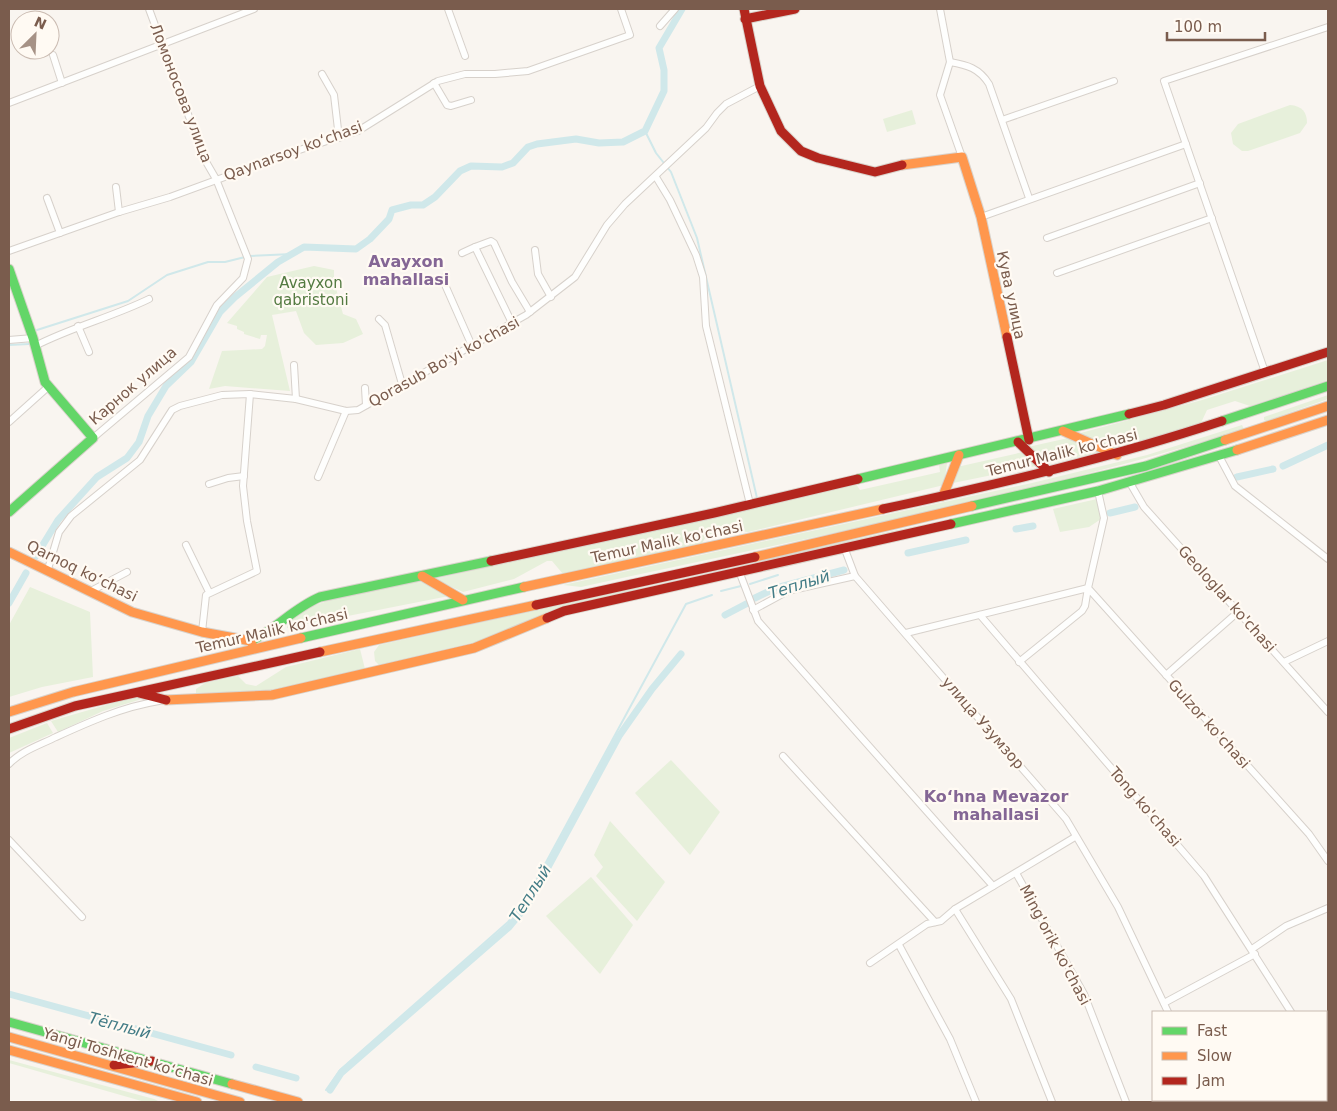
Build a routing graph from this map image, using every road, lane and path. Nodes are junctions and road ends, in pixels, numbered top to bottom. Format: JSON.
{"nodes":[{"id":1,"x":149,"y":9,"type":"edge"},
{"id":2,"x":254,"y":9,"type":"edge"},
{"id":3,"x":448,"y":9,"type":"edge"},
{"id":4,"x":621,"y":9,"type":"edge"},
{"id":5,"x":675,"y":9,"type":"edge"},
{"id":6,"x":744,"y":9,"type":"edge"},
{"id":7,"x":795,"y":9,"type":"edge"},
{"id":8,"x":940,"y":9,"type":"edge"},
{"id":9,"x":745,"y":19,"type":"junction"},
{"id":10,"x":660,"y":26,"type":"dead end"},
{"id":11,"x":1328,"y":27,"type":"edge"},
{"id":12,"x":163,"y":42,"type":"junction"},
{"id":13,"x":465,"y":56,"type":"dead end"},
{"id":14,"x":55,"y":60,"type":"edge"},
{"id":15,"x":950,"y":62,"type":"junction"},
{"id":16,"x":322,"y":74,"type":"dead end"},
{"id":17,"x":1114,"y":81,"type":"dead end"},
{"id":18,"x":62,"y":83,"type":"junction"},
{"id":19,"x":434,"y":84,"type":"junction"},
{"id":20,"x":760,"y":86,"type":"junction"},
{"id":21,"x":471,"y":100,"type":"dead end"},
{"id":22,"x":9,"y":102,"type":"edge"},
{"id":23,"x":1002,"y":120,"type":"junction"},
{"id":24,"x":339,"y":138,"type":"junction"},
{"id":25,"x":1186,"y":144,"type":"junction"},
{"id":26,"x":962,"y":157,"type":"junction"},
{"id":27,"x":656,"y":177,"type":"junction"},
{"id":28,"x":216,"y":179,"type":"junction"},
{"id":29,"x":1200,"y":183,"type":"junction"},
{"id":30,"x":116,"y":187,"type":"dead end"},
{"id":31,"x":47,"y":198,"type":"dead end"},
{"id":32,"x":1029,"y":198,"type":"junction"},
{"id":33,"x":119,"y":212,"type":"junction"},
{"id":34,"x":981,"y":216,"type":"junction"},
{"id":35,"x":1212,"y":218,"type":"junction"},
{"id":36,"x":60,"y":233,"type":"junction"},
{"id":37,"x":1047,"y":238,"type":"dead end"},
{"id":38,"x":475,"y":247,"type":"junction"},
{"id":39,"x":534,"y":250,"type":"dead end"},
{"id":40,"x":9,"y":251,"type":"edge"},
{"id":41,"x":462,"y":253,"type":"dead end"},
{"id":42,"x":247,"y":258,"type":"joint"},
{"id":43,"x":9,"y":269,"type":"edge"},
{"id":44,"x":1057,"y":272,"type":"dead end"},
{"id":45,"x":442,"y":278,"type":"dead end"},
{"id":46,"x":551,"y":297,"type":"junction"},
{"id":47,"x":149,"y":299,"type":"dead end"},
{"id":48,"x":530,"y":312,"type":"junction"},
{"id":49,"x":379,"y":319,"type":"dead end"},
{"id":50,"x":512,"y":323,"type":"junction"},
{"id":51,"x":78,"y":326,"type":"junction"},
{"id":52,"x":9,"y":340,"type":"edge"},
{"id":53,"x":34,"y":342,"type":"junction"},
{"id":54,"x":472,"y":346,"type":"junction"},
{"id":55,"x":89,"y":352,"type":"dead end"},
{"id":56,"x":1328,"y":352,"type":"edge"},
{"id":57,"x":294,"y":365,"type":"dead end"},
{"id":58,"x":1265,"y":372,"type":"junction"},
{"id":59,"x":402,"y":384,"type":"junction"},
{"id":60,"x":1328,"y":386,"type":"edge"},
{"id":61,"x":48,"y":387,"type":"junction"},
{"id":62,"x":365,"y":388,"type":"dead end"},
{"id":63,"x":250,"y":394,"type":"junction"},
{"id":64,"x":296,"y":399,"type":"junction"},
{"id":65,"x":366,"y":405,"type":"junction"},
{"id":66,"x":1328,"y":406,"type":"edge"},
{"id":67,"x":346,"y":411,"type":"junction"},
{"id":68,"x":1252,"y":412,"type":"junction"},
{"id":69,"x":1328,"y":420,"type":"edge"},
{"id":70,"x":9,"y":422,"type":"edge"},
{"id":71,"x":1258,"y":430,"type":"junction"},
{"id":72,"x":1063,"y":431,"type":"junction"},
{"id":73,"x":93,"y":438,"type":"junction"},
{"id":74,"x":1028,"y":440,"type":"junction"},
{"id":75,"x":1018,"y":442,"type":"junction"},
{"id":76,"x":959,"y":455,"type":"junction"},
{"id":77,"x":1116,"y":455,"type":"junction"},
{"id":78,"x":1219,"y":456,"type":"junction"},
{"id":79,"x":1049,"y":472,"type":"junction"},
{"id":80,"x":244,"y":476,"type":"junction"},
{"id":81,"x":318,"y":477,"type":"dead end"},
{"id":82,"x":1130,"y":483,"type":"junction"},
{"id":83,"x":209,"y":484,"type":"dead end"},
{"id":84,"x":1098,"y":491,"type":"junction"},
{"id":85,"x":942,"y":496,"type":"junction"},
{"id":86,"x":750,"y":504,"type":"junction"},
{"id":87,"x":9,"y":512,"type":"edge"},
{"id":88,"x":186,"y":545,"type":"dead end"},
{"id":89,"x":844,"y":547,"type":"junction"},
{"id":90,"x":9,"y":552,"type":"edge"},
{"id":91,"x":764,"y":555,"type":"junction"},
{"id":92,"x":1328,"y":559,"type":"edge"},
{"id":93,"x":756,"y":567,"type":"junction"},
{"id":94,"x":48,"y":570,"type":"junction"},
{"id":95,"x":739,"y":571,"type":"junction"},
{"id":96,"x":127,"y":572,"type":"dead end"},
{"id":97,"x":422,"y":576,"type":"junction"},
{"id":98,"x":855,"y":576,"type":"junction"},
{"id":99,"x":638,"y":582,"type":"junction"},
{"id":100,"x":538,"y":583,"type":"junction"},
{"id":101,"x":1088,"y":588,"type":"junction"},
{"id":102,"x":654,"y":590,"type":"junction"},
{"id":103,"x":89,"y":592,"type":"junction"},
{"id":104,"x":209,"y":592,"type":"junction"},
{"id":105,"x":464,"y":600,"type":"junction"},
{"id":106,"x":546,"y":602,"type":"junction"},
{"id":107,"x":753,"y":610,"type":"junction"},
{"id":108,"x":1238,"y":612,"type":"junction"},
{"id":109,"x":980,"y":615,"type":"junction"},
{"id":110,"x":202,"y":632,"type":"junction"},
{"id":111,"x":906,"y":634,"type":"junction"},
{"id":112,"x":1328,"y":641,"type":"edge"},
{"id":113,"x":252,"y":646,"type":"junction"},
{"id":114,"x":1019,"y":662,"type":"junction"},
{"id":115,"x":1284,"y":662,"type":"junction"},
{"id":116,"x":256,"y":666,"type":"junction"},
{"id":117,"x":1166,"y":675,"type":"junction"},
{"id":118,"x":135,"y":692,"type":"junction"},
{"id":119,"x":166,"y":700,"type":"junction"},
{"id":120,"x":9,"y":712,"type":"edge"},
{"id":121,"x":1328,"y":712,"type":"edge"},
{"id":122,"x":9,"y":729,"type":"edge"},
{"id":123,"x":782,"y":756,"type":"dead end"},
{"id":124,"x":9,"y":764,"type":"edge"},
{"id":125,"x":1075,"y":836,"type":"junction"},
{"id":126,"x":9,"y":840,"type":"edge"},
{"id":127,"x":1328,"y":861,"type":"edge"},
{"id":128,"x":1016,"y":873,"type":"junction"},
{"id":129,"x":993,"y":886,"type":"junction"},
{"id":130,"x":1328,"y":908,"type":"edge"},
{"id":131,"x":955,"y":909,"type":"junction"},
{"id":132,"x":82,"y":917,"type":"dead end"},
{"id":133,"x":935,"y":922,"type":"junction"},
{"id":134,"x":899,"y":946,"type":"junction"},
{"id":135,"x":1254,"y":951,"type":"junction"},
{"id":136,"x":870,"y":963,"type":"dead end"},
{"id":137,"x":1164,"y":1002,"type":"junction"},
{"id":138,"x":1168,"y":1011,"type":"edge"},
{"id":139,"x":1290,"y":1011,"type":"edge"},
{"id":140,"x":9,"y":1022,"type":"edge"},
{"id":141,"x":9,"y":1038,"type":"edge"},
{"id":142,"x":9,"y":1050,"type":"edge"},
{"id":143,"x":152,"y":1061,"type":"junction"},
{"id":144,"x":108,"y":1065,"type":"junction"},
{"id":145,"x":197,"y":1102,"type":"edge"},
{"id":146,"x":240,"y":1102,"type":"edge"},
{"id":147,"x":298,"y":1102,"type":"edge"},
{"id":148,"x":976,"y":1102,"type":"edge"},
{"id":149,"x":1052,"y":1102,"type":"edge"},
{"id":150,"x":1126,"y":1102,"type":"edge"}],
"edges":[{"from":1,"to":12,"type":"street","name":"Ломоносова улица"},
{"from":2,"to":12,"type":"street"},
{"from":3,"to":13,"type":"street"},
{"from":4,"to":19,"type":"street","name":"Qaynarsoy koʻchasi"},
{"from":5,"to":10,"type":"street"},
{"from":6,"to":9,"type":"main road"},
{"from":7,"to":9,"type":"main road"},
{"from":8,"to":15,"type":"street"},
{"from":9,"to":20,"type":"main road"},
{"from":11,"to":25,"type":"street"},
{"from":12,"to":18,"type":"street"},
{"from":12,"to":28,"type":"street","name":"Ломоносова улица"},
{"from":14,"to":18,"type":"street"},
{"from":15,"to":23,"type":"street"},
{"from":15,"to":26,"type":"street"},
{"from":16,"to":24,"type":"street"},
{"from":17,"to":23,"type":"street"},
{"from":18,"to":22,"type":"street"},
{"from":19,"to":21,"type":"street"},
{"from":19,"to":24,"type":"street","name":"Qaynarsoy koʻchasi"},
{"from":20,"to":26,"type":"main road"},
{"from":20,"to":27,"type":"street","name":"Qorasub Bo'yi ko'chasi"},
{"from":23,"to":32,"type":"street"},
{"from":24,"to":28,"type":"street","name":"Qaynarsoy koʻchasi"},
{"from":25,"to":29,"type":"street"},
{"from":25,"to":32,"type":"street"},
{"from":26,"to":34,"type":"main road","name":"Кува улица"},
{"from":27,"to":46,"type":"street","name":"Qorasub Bo'yi ko'chasi"},
{"from":27,"to":86,"type":"street"},
{"from":28,"to":33,"type":"street","name":"Qaynarsoy koʻchasi"},
{"from":28,"to":42,"type":"street","name":"Ломоносова улица"},
{"from":29,"to":35,"type":"street"},
{"from":29,"to":37,"type":"street"},
{"from":30,"to":33,"type":"street"},
{"from":31,"to":36,"type":"street"},
{"from":32,"to":34,"type":"street"},
{"from":33,"to":36,"type":"street","name":"Qaynarsoy koʻchasi"},
{"from":34,"to":74,"type":"main road","name":"Кува улица"},
{"from":35,"to":44,"type":"street"},
{"from":35,"to":58,"type":"street"},
{"from":36,"to":40,"type":"street","name":"Qaynarsoy koʻchasi"},
{"from":38,"to":41,"type":"street"},
{"from":38,"to":48,"type":"street"},
{"from":38,"to":50,"type":"street"},
{"from":39,"to":46,"type":"street"},
{"from":42,"to":73,"type":"street","name":"Карнок улица"},
{"from":43,"to":53,"type":"main road"},
{"from":45,"to":54,"type":"street"},
{"from":46,"to":48,"type":"street","name":"Qorasub Bo'yi ko'chasi"},
{"from":47,"to":51,"type":"street"},
{"from":48,"to":50,"type":"street","name":"Qorasub Bo'yi ko'chasi"},
{"from":49,"to":59,"type":"street"},
{"from":50,"to":54,"type":"street","name":"Qorasub Bo'yi ko'chasi"},
{"from":51,"to":53,"type":"street"},
{"from":51,"to":55,"type":"street"},
{"from":52,"to":53,"type":"street"},
{"from":53,"to":61,"type":"main road"},
{"from":54,"to":59,"type":"street","name":"Qorasub Bo'yi ko'chasi"},
{"from":56,"to":58,"type":"main road"},
{"from":57,"to":64,"type":"street"},
{"from":58,"to":72,"type":"main road"},
{"from":59,"to":65,"type":"street","name":"Qorasub Bo'yi ko'chasi"},
{"from":60,"to":68,"type":"main road","name":"Temur Malik ko'chasi"},
{"from":61,"to":70,"type":"street"},
{"from":61,"to":73,"type":"main road"},
{"from":62,"to":65,"type":"street"},
{"from":63,"to":64,"type":"street"},
{"from":63,"to":80,"type":"street"},
{"from":63,"to":94,"type":"street"},
{"from":64,"to":67,"type":"street"},
{"from":65,"to":67,"type":"street","name":"Qorasub Bo'yi ko'chasi"},
{"from":66,"to":71,"type":"main road","name":"Temur Malik ko'chasi"},
{"from":67,"to":81,"type":"street"},
{"from":68,"to":71,"type":"main road"},
{"from":68,"to":77,"type":"main road","name":"Temur Malik ko'chasi"},
{"from":69,"to":78,"type":"main road"},
{"from":71,"to":91,"type":"main road","name":"Temur Malik ko'chasi"},
{"from":72,"to":74,"type":"main road"},
{"from":72,"to":77,"type":"main road"},
{"from":73,"to":87,"type":"main road","name":"Карнок улица"},
{"from":74,"to":75,"type":"main road"},
{"from":75,"to":76,"type":"main road"},
{"from":75,"to":79,"type":"main road"},
{"from":76,"to":85,"type":"main road"},
{"from":76,"to":86,"type":"main road"},
{"from":77,"to":79,"type":"main road","name":"Temur Malik ko'chasi"},
{"from":78,"to":82,"type":"main road"},
{"from":78,"to":92,"type":"street"},
{"from":79,"to":85,"type":"main road","name":"Temur Malik ko'chasi"},
{"from":80,"to":83,"type":"street"},
{"from":80,"to":104,"type":"street"},
{"from":82,"to":84,"type":"main road"},
{"from":82,"to":108,"type":"street","name":"Geologlar ko'chasi"},
{"from":84,"to":89,"type":"main road"},
{"from":84,"to":101,"type":"street"},
{"from":85,"to":100,"type":"main road","name":"Temur Malik ko'chasi"},
{"from":86,"to":97,"type":"main road"},
{"from":88,"to":104,"type":"street"},
{"from":89,"to":93,"type":"main road"},
{"from":89,"to":98,"type":"street","name":"улица Узумзор"},
{"from":90,"to":94,"type":"main road","name":"Qarnoq koʻchasi"},
{"from":91,"to":93,"type":"main road"},
{"from":91,"to":99,"type":"main road","name":"Temur Malik ko'chasi"},
{"from":93,"to":95,"type":"main road"},
{"from":94,"to":103,"type":"main road","name":"Qarnoq koʻchasi"},
{"from":95,"to":102,"type":"main road"},
{"from":95,"to":107,"type":"street"},
{"from":96,"to":103,"type":"street"},
{"from":97,"to":105,"type":"main road"},
{"from":97,"to":113,"type":"main road"},
{"from":98,"to":107,"type":"street"},
{"from":98,"to":111,"type":"street","name":"улица Узумзор"},
{"from":99,"to":102,"type":"main road"},
{"from":99,"to":106,"type":"main road","name":"Temur Malik ko'chasi"},
{"from":100,"to":105,"type":"main road","name":"Temur Malik ko'chasi"},
{"from":100,"to":106,"type":"main road"},
{"from":101,"to":109,"type":"street"},
{"from":101,"to":114,"type":"street"},
{"from":101,"to":117,"type":"street","name":"Gulzor ko'chasi"},
{"from":102,"to":119,"type":"main road"},
{"from":103,"to":110,"type":"main road","name":"Qarnoq koʻchasi"},
{"from":104,"to":110,"type":"street"},
{"from":105,"to":113,"type":"main road","name":"Temur Malik ko'chasi"},
{"from":106,"to":116,"type":"main road","name":"Temur Malik ko'chasi"},
{"from":107,"to":129,"type":"street"},
{"from":108,"to":115,"type":"street","name":"Geologlar ko'chasi"},
{"from":108,"to":117,"type":"street"},
{"from":109,"to":111,"type":"street"},
{"from":109,"to":114,"type":"street","name":"Tong ko'chasi"},
{"from":110,"to":113,"type":"main road","name":"Qarnoq koʻchasi"},
{"from":111,"to":125,"type":"street","name":"улица Узумзор"},
{"from":112,"to":115,"type":"street"},
{"from":113,"to":116,"type":"main road"},
{"from":113,"to":120,"type":"main road","name":"Temur Malik ko'chasi"},
{"from":114,"to":135,"type":"street","name":"Tong ko'chasi"},
{"from":115,"to":121,"type":"street","name":"Geologlar ko'chasi"},
{"from":116,"to":118,"type":"main road","name":"Temur Malik ko'chasi"},
{"from":117,"to":127,"type":"street","name":"Gulzor ko'chasi"},
{"from":118,"to":119,"type":"main road"},
{"from":118,"to":122,"type":"main road","name":"Temur Malik ko'chasi"},
{"from":119,"to":124,"type":"street"},
{"from":123,"to":133,"type":"street"},
{"from":125,"to":128,"type":"street"},
{"from":125,"to":137,"type":"street","name":"улица Узумзор"},
{"from":126,"to":132,"type":"street"},
{"from":128,"to":129,"type":"street"},
{"from":128,"to":150,"type":"street","name":"Ming'orik ko'chasi"},
{"from":129,"to":131,"type":"street"},
{"from":130,"to":135,"type":"street"},
{"from":131,"to":133,"type":"street"},
{"from":131,"to":149,"type":"street"},
{"from":133,"to":134,"type":"street"},
{"from":134,"to":136,"type":"street"},
{"from":134,"to":148,"type":"street"},
{"from":135,"to":137,"type":"street"},
{"from":135,"to":139,"type":"street","name":"Tong ko'chasi"},
{"from":137,"to":138,"type":"street","name":"улица Узумзор"},
{"from":140,"to":143,"type":"main road"},
{"from":141,"to":144,"type":"main road","name":"Yangi Toshkent ko‘chasi"},
{"from":142,"to":145,"type":"main road","name":"Yangi Toshkent ko‘chasi"},
{"from":143,"to":144,"type":"main road"},
{"from":143,"to":147,"type":"main road"},
{"from":144,"to":146,"type":"main road","name":"Yangi Toshkent ko‘chasi"}]}
